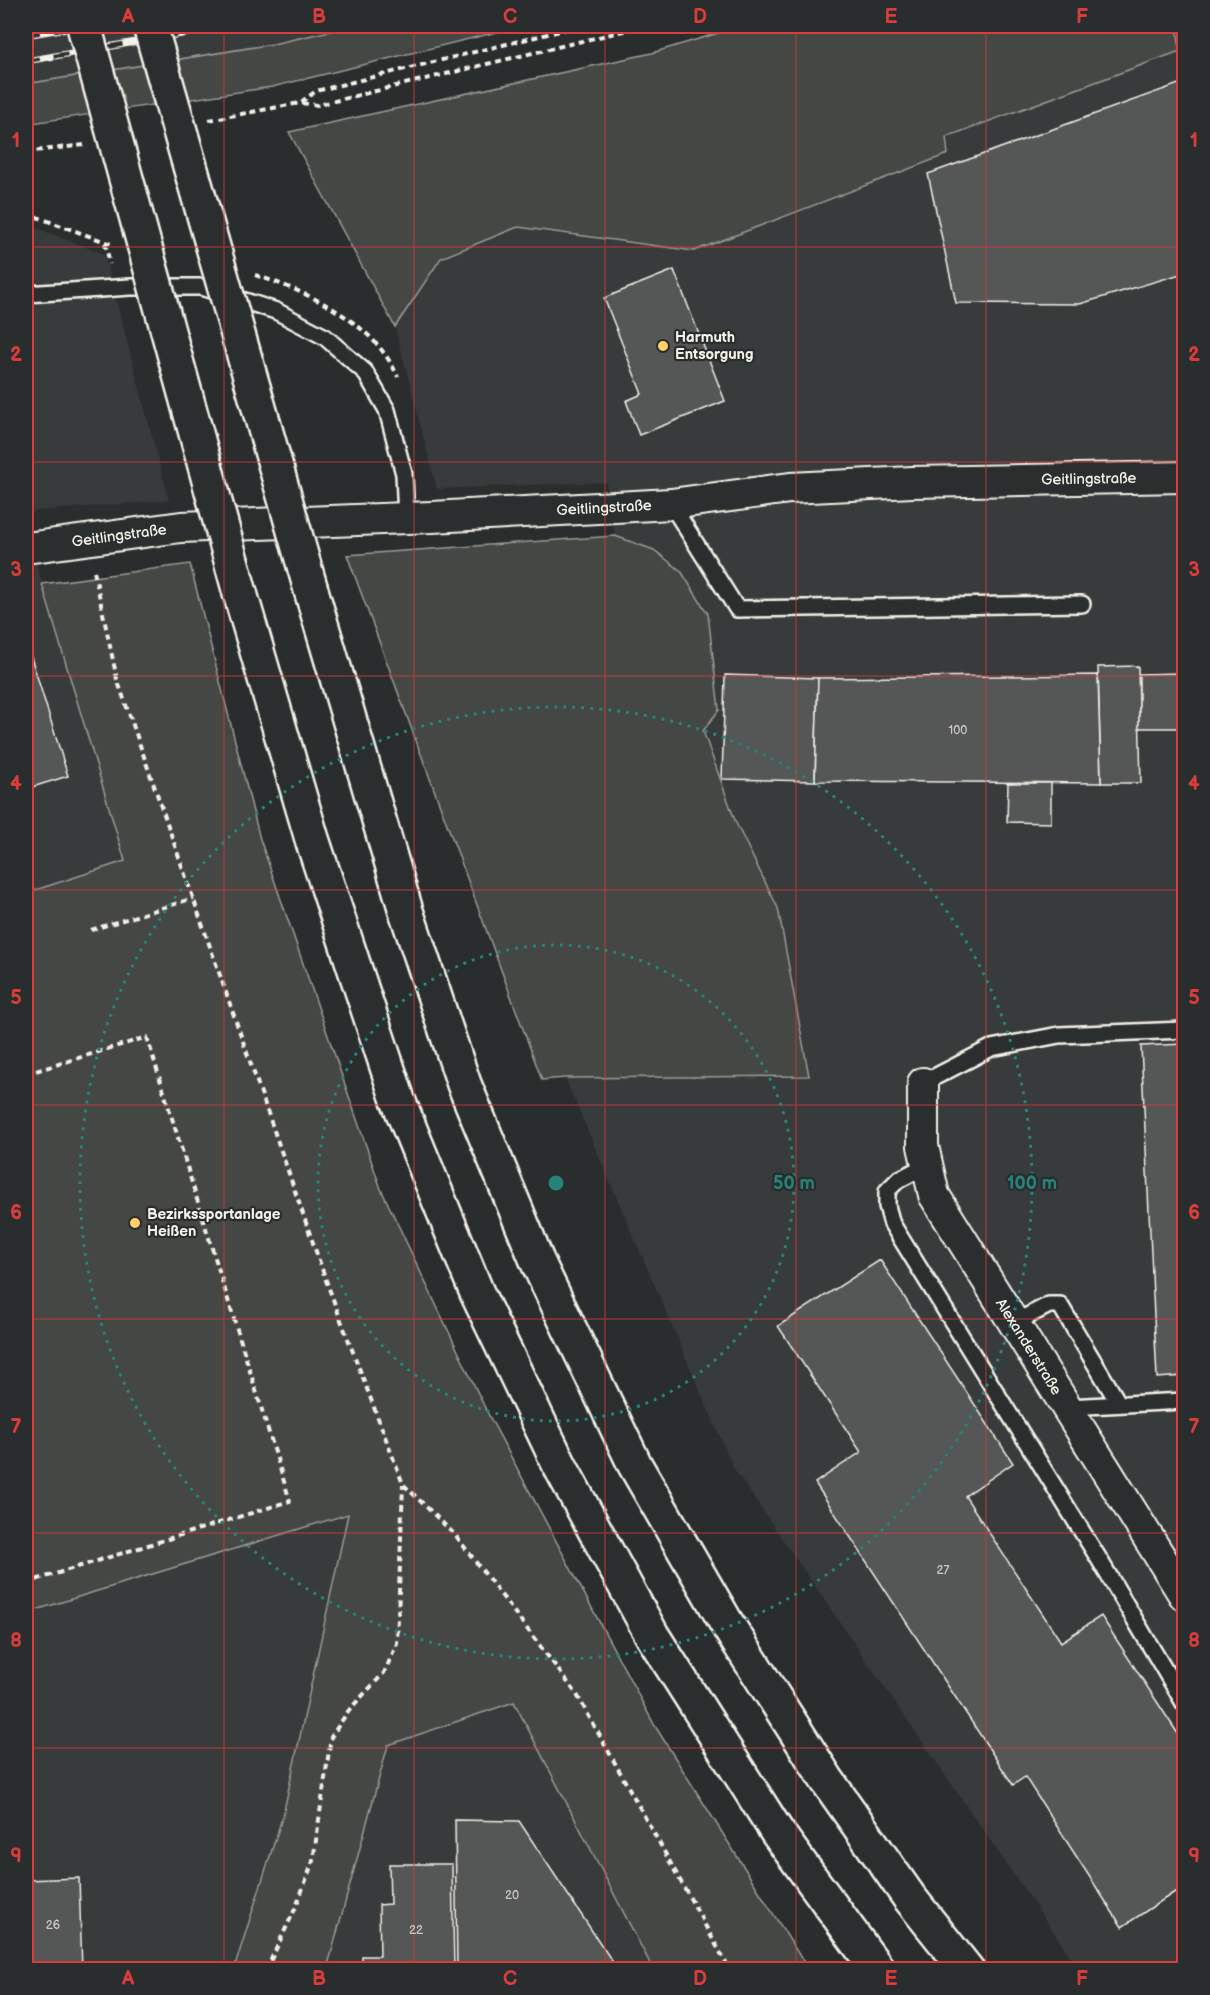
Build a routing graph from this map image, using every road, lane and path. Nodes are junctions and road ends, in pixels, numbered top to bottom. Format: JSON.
{"nodes":[{"id":1,"x":84,"y":26,"type":"edge"},
{"id":2,"x":150,"y":26,"type":"edge"},
{"id":3,"x":580,"y":26,"type":"edge"},
{"id":4,"x":644,"y":26,"type":"edge"},
{"id":5,"x":26,"y":294,"type":"edge"},
{"id":6,"x":1185,"y":477,"type":"edge"},
{"id":7,"x":671,"y":504,"type":"junction"},
{"id":8,"x":406,"y":518,"type":"junction"},
{"id":9,"x":81,"y":540,"type":"junction"},
{"id":10,"x":26,"y":548,"type":"edge"},
{"id":11,"x":1082,"y":604,"type":"dead end"},
{"id":12,"x":194,"y":898,"type":"junction"},
{"id":13,"x":91,"y":930,"type":"dead end"},
{"id":14,"x":1185,"y":1030,"type":"edge"},
{"id":15,"x":26,"y":1074,"type":"edge"},
{"id":16,"x":922,"y":1083,"type":"joint"},
{"id":17,"x":927,"y":1165,"type":"junction"},
{"id":18,"x":1014,"y":1323,"type":"junction"},
{"id":19,"x":1185,"y":1401,"type":"edge"},
{"id":20,"x":1119,"y":1404,"type":"junction"},
{"id":21,"x":1066,"y":1407,"type":"junction"},
{"id":22,"x":403,"y":1484,"type":"junction"},
{"id":23,"x":26,"y":1583,"type":"edge"},
{"id":24,"x":1185,"y":1595,"type":"edge"},
{"id":25,"x":1185,"y":1703,"type":"edge"},
{"id":26,"x":266,"y":1970,"type":"edge"},
{"id":27,"x":730,"y":1970,"type":"edge"},
{"id":28,"x":878,"y":1970,"type":"edge"},
{"id":29,"x":967,"y":1970,"type":"edge"}],
"edges":[{"from":1,"to":28,"type":"highway","bridge":true},
{"from":2,"to":29,"type":"highway","bridge":true},
{"from":3,"to":4,"type":"path"},
{"from":5,"to":8,"type":"lane"},
{"from":6,"to":7,"type":"street","name":"Geitlingstraße"},
{"from":7,"to":8,"type":"street","name":"Geitlingstraße"},
{"from":7,"to":11,"type":"lane"},
{"from":8,"to":9,"type":"street","name":"Geitlingstraße"},
{"from":9,"to":10,"type":"street","name":"Geitlingstraße"},
{"from":9,"to":12,"type":"path"},
{"from":12,"to":13,"type":"path"},
{"from":12,"to":22,"type":"path"},
{"from":14,"to":16,"type":"lane"},
{"from":15,"to":23,"type":"path"},
{"from":16,"to":17,"type":"street","name":"Alexanderstraße"},
{"from":17,"to":18,"type":"street","name":"Alexanderstraße"},
{"from":17,"to":25,"type":"lane"},
{"from":18,"to":20,"type":"lane"},
{"from":18,"to":21,"type":"street","name":"Alexanderstraße"},
{"from":19,"to":20,"type":"lane"},
{"from":20,"to":21,"type":"lane"},
{"from":21,"to":24,"type":"street","name":"Alexanderstraße"},
{"from":22,"to":26,"type":"path"},
{"from":22,"to":27,"type":"path"}]}
